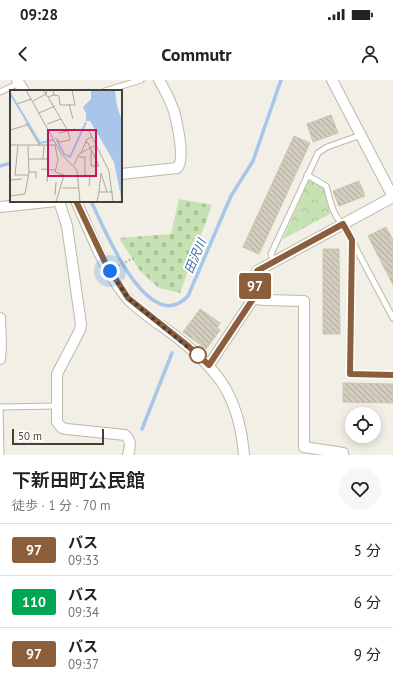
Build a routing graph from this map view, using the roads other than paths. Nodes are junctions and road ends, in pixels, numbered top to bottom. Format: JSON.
{"nodes":[{"id":1,"x":141,"y":80,"type":"edge"},
{"id":2,"x":159,"y":80,"type":"edge"},
{"id":3,"x":332,"y":80,"type":"edge"},
{"id":4,"x":20,"y":85,"type":"edge"},
{"id":5,"x":108,"y":90,"type":"edge"},
{"id":6,"x":0,"y":92,"type":"edge"},
{"id":7,"x":361,"y":135,"type":"junction"},
{"id":8,"x":122,"y":174,"type":"edge"},
{"id":9,"x":308,"y":175,"type":"junction"},
{"id":10,"x":48,"y":202,"type":"edge"},
{"id":11,"x":57,"y":202,"type":"edge"},
{"id":12,"x":76,"y":202,"type":"edge"},
{"id":13,"x":0,"y":207,"type":"edge"},
{"id":14,"x":343,"y":224,"type":"junction"},
{"id":15,"x":352,"y":240,"type":"junction"},
{"id":16,"x":274,"y":262,"type":"junction"},
{"id":17,"x":253,"y":299,"type":"junction"},
{"id":18,"x":0,"y":318,"type":"edge"},
{"id":19,"x":393,"y":318,"type":"edge"},
{"id":20,"x":0,"y":359,"type":"edge"},
{"id":21,"x":209,"y":365,"type":"junction"},
{"id":22,"x":393,"y":375,"type":"edge"},
{"id":23,"x":56,"y":406,"type":"junction"},
{"id":24,"x":0,"y":407,"type":"edge"},
{"id":25,"x":1,"y":455,"type":"edge"},
{"id":26,"x":128,"y":455,"type":"edge"},
{"id":27,"x":244,"y":455,"type":"edge"},
{"id":28,"x":343,"y":455,"type":"edge"}],
"edges":[{"from":1,"to":5,"type":"lane"},
{"from":2,"to":8,"type":"street"},
{"from":3,"to":7,"type":"street"},
{"from":4,"to":6,"type":"lane"},
{"from":7,"to":9,"type":"lane"},
{"from":7,"to":14,"type":"street"},
{"from":9,"to":14,"type":"lane"},
{"from":9,"to":16,"type":"lane"},
{"from":10,"to":13,"type":"street"},
{"from":11,"to":23,"type":"street"},
{"from":12,"to":21,"type":"street"},
{"from":14,"to":15,"type":"lane"},
{"from":14,"to":16,"type":"street"},
{"from":15,"to":19,"type":"lane"},
{"from":15,"to":22,"type":"lane"},
{"from":16,"to":17,"type":"street"},
{"from":17,"to":21,"type":"street"},
{"from":17,"to":28,"type":"street"},
{"from":18,"to":20,"type":"street"},
{"from":21,"to":27,"type":"street"},
{"from":23,"to":24,"type":"lane"},
{"from":23,"to":26,"type":"street"},
{"from":24,"to":25,"type":"lane"}]}
